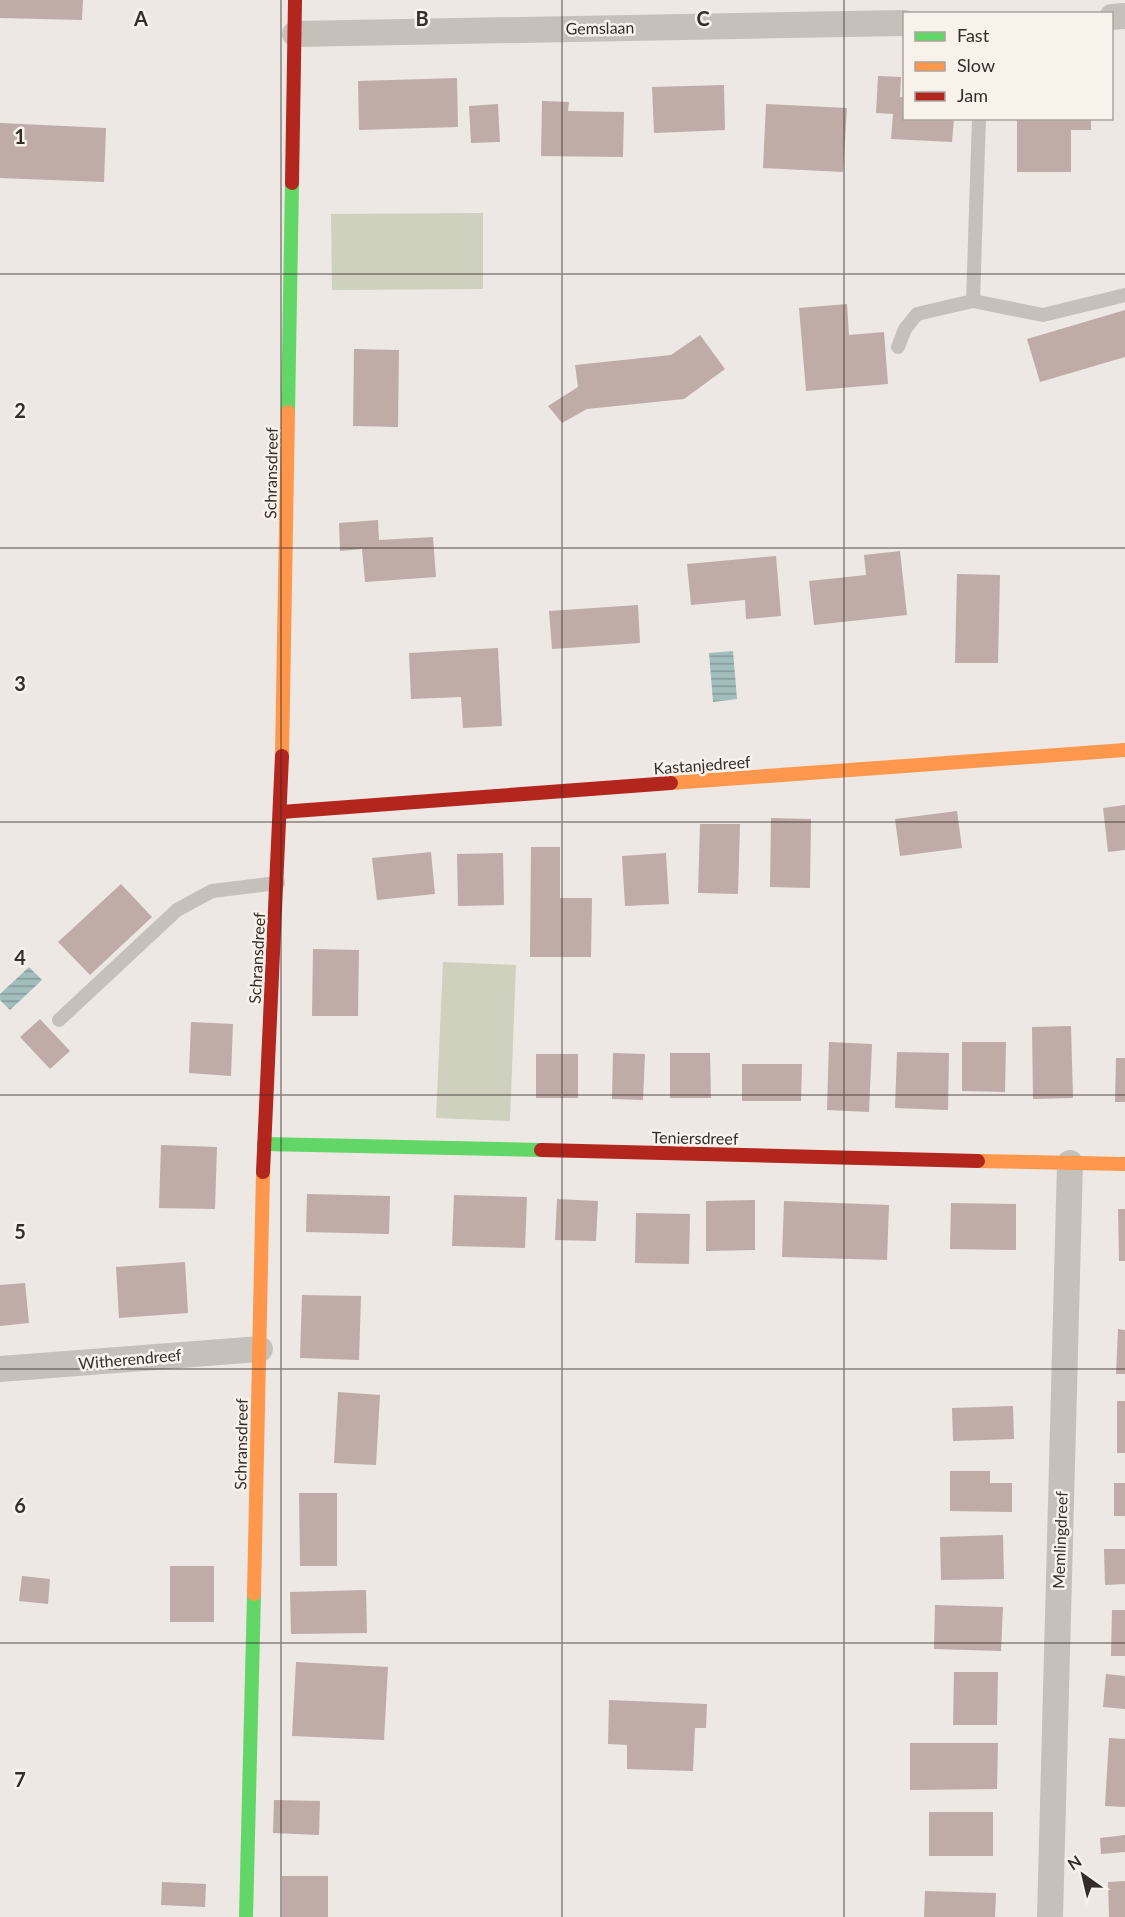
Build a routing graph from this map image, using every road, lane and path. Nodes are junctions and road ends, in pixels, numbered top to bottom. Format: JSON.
{"nodes":[{"id":1,"x":295,"y":0,"type":"edge"},
{"id":2,"x":903,"y":22,"type":"edge"},
{"id":3,"x":295,"y":34,"type":"junction"},
{"id":4,"x":979,"y":120,"type":"edge"},
{"id":5,"x":1125,"y":295,"type":"edge"},
{"id":6,"x":973,"y":302,"type":"junction"},
{"id":7,"x":898,"y":347,"type":"dead end"},
{"id":8,"x":1125,"y":750,"type":"edge"},
{"id":9,"x":281,"y":812,"type":"junction"},
{"id":10,"x":278,"y":883,"type":"junction"},
{"id":11,"x":59,"y":1020,"type":"dead end"},
{"id":12,"x":264,"y":1144,"type":"junction"},
{"id":13,"x":1070,"y":1163,"type":"junction"},
{"id":14,"x":1125,"y":1164,"type":"edge"},
{"id":15,"x":260,"y":1349,"type":"junction"},
{"id":16,"x":0,"y":1369,"type":"edge"},
{"id":17,"x":246,"y":1917,"type":"edge"},
{"id":18,"x":1050,"y":1917,"type":"edge"}],
"edges":[{"from":1,"to":3,"type":"street","name":"Schransdreef"},
{"from":2,"to":3,"type":"street","name":"Gemslaan"},
{"from":3,"to":9,"type":"street","name":"Schransdreef"},
{"from":4,"to":6,"type":"lane"},
{"from":5,"to":6,"type":"lane"},
{"from":6,"to":7,"type":"lane"},
{"from":8,"to":9,"type":"street","name":"Kastanjedreef"},
{"from":9,"to":10,"type":"street","name":"Schransdreef"},
{"from":10,"to":11,"type":"lane"},
{"from":10,"to":12,"type":"street","name":"Schransdreef"},
{"from":12,"to":13,"type":"street","name":"Teniersdreef"},
{"from":12,"to":15,"type":"street","name":"Schransdreef"},
{"from":13,"to":14,"type":"street","name":"Teniersdreef"},
{"from":13,"to":18,"type":"street","name":"Memlingdreef"},
{"from":15,"to":16,"type":"street","name":"Witherendreef"},
{"from":15,"to":17,"type":"street","name":"Schransdreef"}]}
